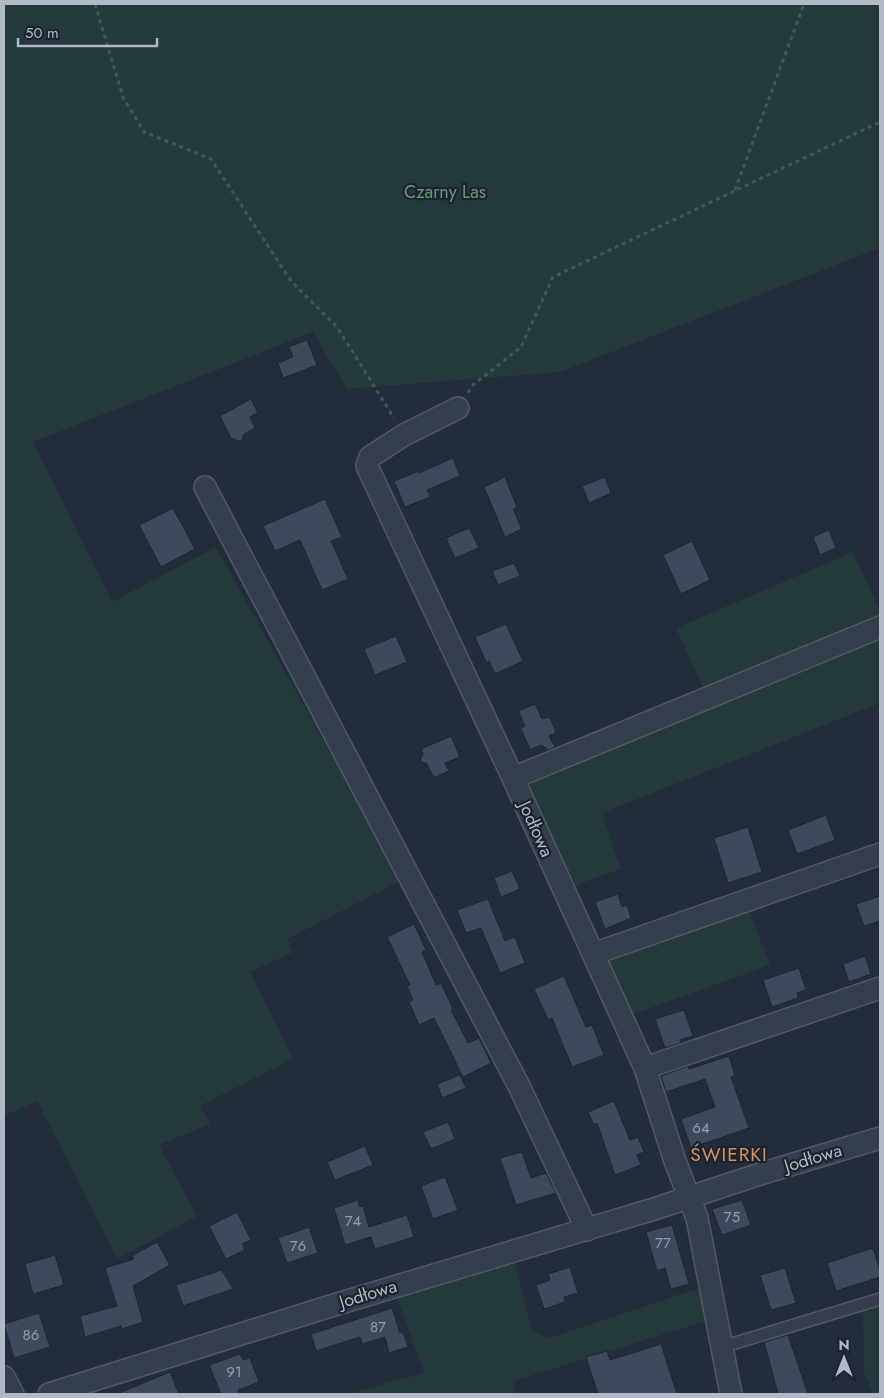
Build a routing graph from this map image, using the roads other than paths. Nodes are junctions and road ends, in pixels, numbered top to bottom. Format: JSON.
{"nodes":[{"id":1,"x":458,"y":408,"type":"road end"},
{"id":2,"x":205,"y":487,"type":"dead end"},
{"id":3,"x":880,"y":627,"type":"edge"},
{"id":4,"x":513,"y":778,"type":"junction"},
{"id":5,"x":880,"y":854,"type":"edge"},
{"id":6,"x":593,"y":954,"type":"junction"},
{"id":7,"x":880,"y":988,"type":"edge"},
{"id":8,"x":645,"y":1068,"type":"junction"},
{"id":9,"x":880,"y":1138,"type":"edge"},
{"id":10,"x":689,"y":1197,"type":"junction"},
{"id":11,"x":587,"y":1230,"type":"junction"},
{"id":12,"x":880,"y":1299,"type":"edge"},
{"id":13,"x":722,"y":1347,"type":"junction"},
{"id":14,"x":4,"y":1377,"type":"edge"},
{"id":15,"x":13,"y":1394,"type":"edge"},
{"id":16,"x":49,"y":1394,"type":"edge"},
{"id":17,"x":731,"y":1394,"type":"edge"}],
"edges":[{"from":1,"to":4,"type":"street","name":"Jodłowa"},
{"from":2,"to":11,"type":"street"},
{"from":3,"to":4,"type":"street"},
{"from":4,"to":6,"type":"street","name":"Jodłowa"},
{"from":5,"to":6,"type":"street"},
{"from":6,"to":8,"type":"street","name":"Jodłowa"},
{"from":7,"to":8,"type":"street"},
{"from":8,"to":10,"type":"street","name":"Jodłowa"},
{"from":9,"to":10,"type":"street","name":"Jodłowa"},
{"from":10,"to":11,"type":"street","name":"Jodłowa"},
{"from":10,"to":13,"type":"street","name":"Jodłowa"},
{"from":11,"to":16,"type":"street","name":"Jodłowa"},
{"from":12,"to":13,"type":"lane"},
{"from":13,"to":17,"type":"street","name":"Jodłowa"},
{"from":14,"to":15,"type":"street"}]}
